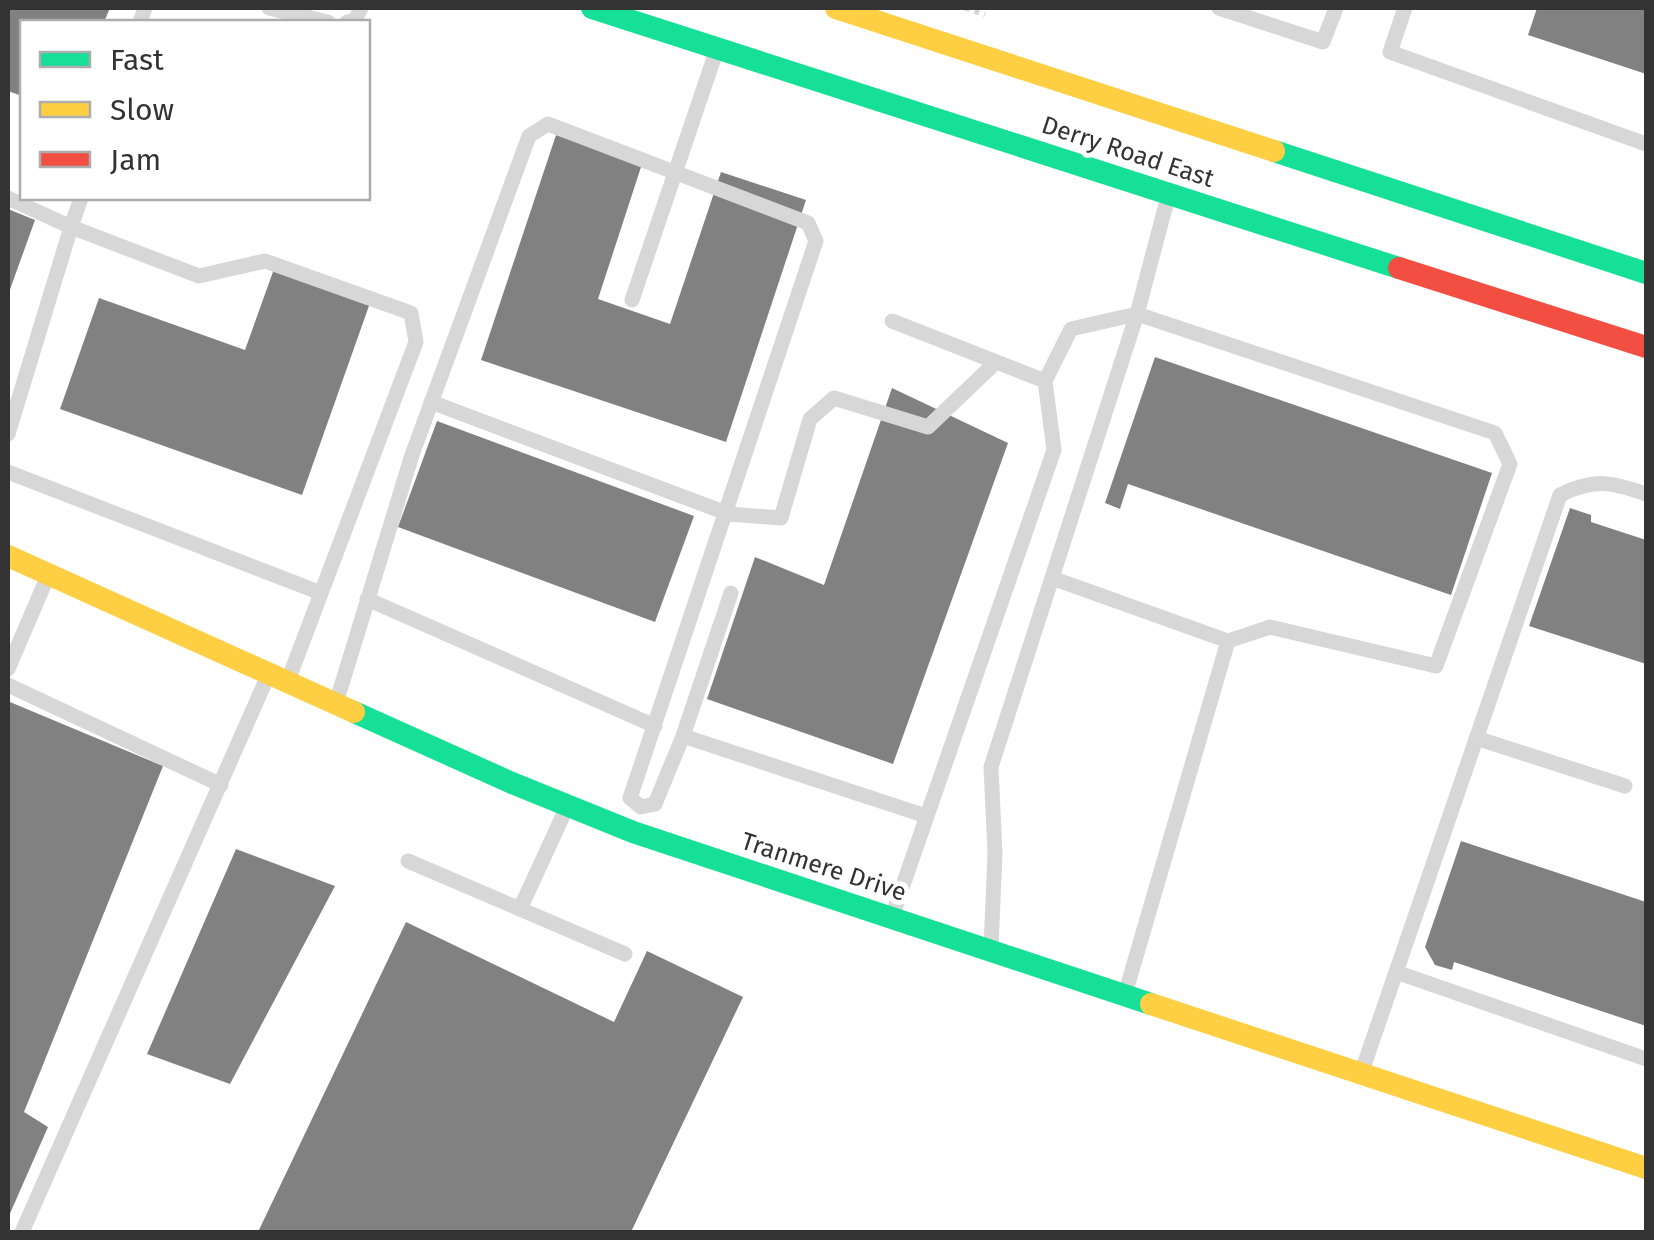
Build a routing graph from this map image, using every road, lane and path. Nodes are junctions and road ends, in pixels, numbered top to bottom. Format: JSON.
{"nodes":[{"id":1,"x":269,"y":8,"type":"edge"},
{"id":2,"x":592,"y":8,"type":"edge"},
{"id":3,"x":836,"y":8,"type":"edge"},
{"id":4,"x":1219,"y":8,"type":"edge"},
{"id":5,"x":1336,"y":8,"type":"edge"},
{"id":6,"x":1406,"y":8,"type":"edge"},
{"id":7,"x":320,"y":20,"type":"edge"},
{"id":8,"x":717,"y":48,"type":"junction"},
{"id":9,"x":1646,"y":144,"type":"edge"},
{"id":10,"x":676,"y":173,"type":"junction"},
{"id":11,"x":1169,"y":193,"type":"junction"},
{"id":12,"x":8,"y":198,"type":"edge"},
{"id":13,"x":80,"y":200,"type":"edge"},
{"id":14,"x":72,"y":226,"type":"junction"},
{"id":15,"x":1646,"y":273,"type":"edge"},
{"id":16,"x":632,"y":300,"type":"dead end"},
{"id":17,"x":1138,"y":314,"type":"junction"},
{"id":18,"x":892,"y":321,"type":"dead end"},
{"id":19,"x":1646,"y":347,"type":"edge"},
{"id":20,"x":996,"y":362,"type":"junction"},
{"id":21,"x":1045,"y":381,"type":"junction"},
{"id":22,"x":431,"y":402,"type":"junction"},
{"id":23,"x":8,"y":436,"type":"edge"},
{"id":24,"x":8,"y":472,"type":"edge"},
{"id":25,"x":1646,"y":494,"type":"edge"},
{"id":26,"x":724,"y":512,"type":"junction"},
{"id":27,"x":8,"y":556,"type":"edge"},
{"id":28,"x":49,"y":575,"type":"junction"},
{"id":29,"x":1052,"y":578,"type":"junction"},
{"id":30,"x":321,"y":593,"type":"junction"},
{"id":31,"x":731,"y":594,"type":"dead end"},
{"id":32,"x":368,"y":599,"type":"junction"},
{"id":33,"x":1228,"y":641,"type":"junction"},
{"id":34,"x":8,"y":669,"type":"edge"},
{"id":35,"x":278,"y":678,"type":"junction"},
{"id":36,"x":8,"y":685,"type":"edge"},
{"id":37,"x":336,"y":704,"type":"junction"},
{"id":38,"x":655,"y":726,"type":"junction"},
{"id":39,"x":683,"y":736,"type":"junction"},
{"id":40,"x":1476,"y":738,"type":"junction"},
{"id":41,"x":221,"y":784,"type":"junction"},
{"id":42,"x":1625,"y":786,"type":"dead end"},
{"id":43,"x":568,"y":805,"type":"junction"},
{"id":44,"x":641,"y":807,"type":"junction"},
{"id":45,"x":926,"y":816,"type":"junction"},
{"id":46,"x":633,"y":832,"type":"junction"},
{"id":47,"x":408,"y":861,"type":"dead end"},
{"id":48,"x":520,"y":909,"type":"junction"},
{"id":49,"x":891,"y":917,"type":"junction"},
{"id":50,"x":991,"y":950,"type":"junction"},
{"id":51,"x":625,"y":954,"type":"dead end"},
{"id":52,"x":1396,"y":972,"type":"junction"},
{"id":53,"x":1125,"y":995,"type":"junction"},
{"id":54,"x":1646,"y":1059,"type":"edge"},
{"id":55,"x":1361,"y":1073,"type":"junction"},
{"id":56,"x":1646,"y":1168,"type":"edge"},
{"id":57,"x":22,"y":1232,"type":"edge"}],
"edges":[{"from":1,"to":7,"type":"lane"},
{"from":2,"to":8,"type":"main road","name":"Derry Road East"},
{"from":3,"to":15,"type":"main road","name":"Derry Road East"},
{"from":4,"to":5,"type":"lane"},
{"from":6,"to":9,"type":"lane"},
{"from":8,"to":10,"type":"lane"},
{"from":8,"to":11,"type":"main road","name":"Derry Road East"},
{"from":10,"to":16,"type":"lane"},
{"from":10,"to":22,"type":"lane"},
{"from":10,"to":26,"type":"lane"},
{"from":11,"to":17,"type":"lane"},
{"from":11,"to":19,"type":"main road","name":"Derry Road East"},
{"from":12,"to":14,"type":"lane"},
{"from":13,"to":14,"type":"lane"},
{"from":14,"to":23,"type":"lane"},
{"from":14,"to":30,"type":"lane"},
{"from":17,"to":21,"type":"lane"},
{"from":17,"to":29,"type":"lane"},
{"from":17,"to":33,"type":"lane"},
{"from":18,"to":20,"type":"lane"},
{"from":20,"to":21,"type":"lane"},
{"from":20,"to":26,"type":"lane"},
{"from":21,"to":45,"type":"lane"},
{"from":22,"to":26,"type":"lane"},
{"from":22,"to":32,"type":"lane"},
{"from":24,"to":30,"type":"lane"},
{"from":25,"to":40,"type":"lane"},
{"from":26,"to":38,"type":"lane"},
{"from":27,"to":28,"type":"main road","name":"Tranmere Drive"},
{"from":28,"to":34,"type":"lane"},
{"from":28,"to":35,"type":"main road","name":"Tranmere Drive"},
{"from":29,"to":33,"type":"lane"},
{"from":29,"to":50,"type":"lane"},
{"from":30,"to":35,"type":"lane"},
{"from":31,"to":39,"type":"lane"},
{"from":32,"to":37,"type":"lane"},
{"from":32,"to":38,"type":"lane"},
{"from":33,"to":53,"type":"lane"},
{"from":35,"to":37,"type":"main road","name":"Tranmere Drive"},
{"from":35,"to":41,"type":"lane"},
{"from":36,"to":41,"type":"lane"},
{"from":37,"to":43,"type":"main road","name":"Tranmere Drive"},
{"from":38,"to":44,"type":"lane"},
{"from":39,"to":44,"type":"lane"},
{"from":39,"to":45,"type":"lane"},
{"from":40,"to":42,"type":"lane"},
{"from":40,"to":52,"type":"lane"},
{"from":41,"to":57,"type":"lane"},
{"from":43,"to":46,"type":"main road","name":"Tranmere Drive"},
{"from":43,"to":48,"type":"lane"},
{"from":44,"to":46,"type":"lane"},
{"from":45,"to":49,"type":"lane"},
{"from":46,"to":49,"type":"main road","name":"Tranmere Drive"},
{"from":47,"to":48,"type":"lane"},
{"from":48,"to":51,"type":"lane"},
{"from":49,"to":50,"type":"main road","name":"Tranmere Drive"},
{"from":50,"to":53,"type":"main road","name":"Tranmere Drive"},
{"from":52,"to":54,"type":"lane"},
{"from":52,"to":55,"type":"lane"},
{"from":53,"to":55,"type":"main road","name":"Tranmere Drive"},
{"from":55,"to":56,"type":"main road","name":"Tranmere Drive"}]}
